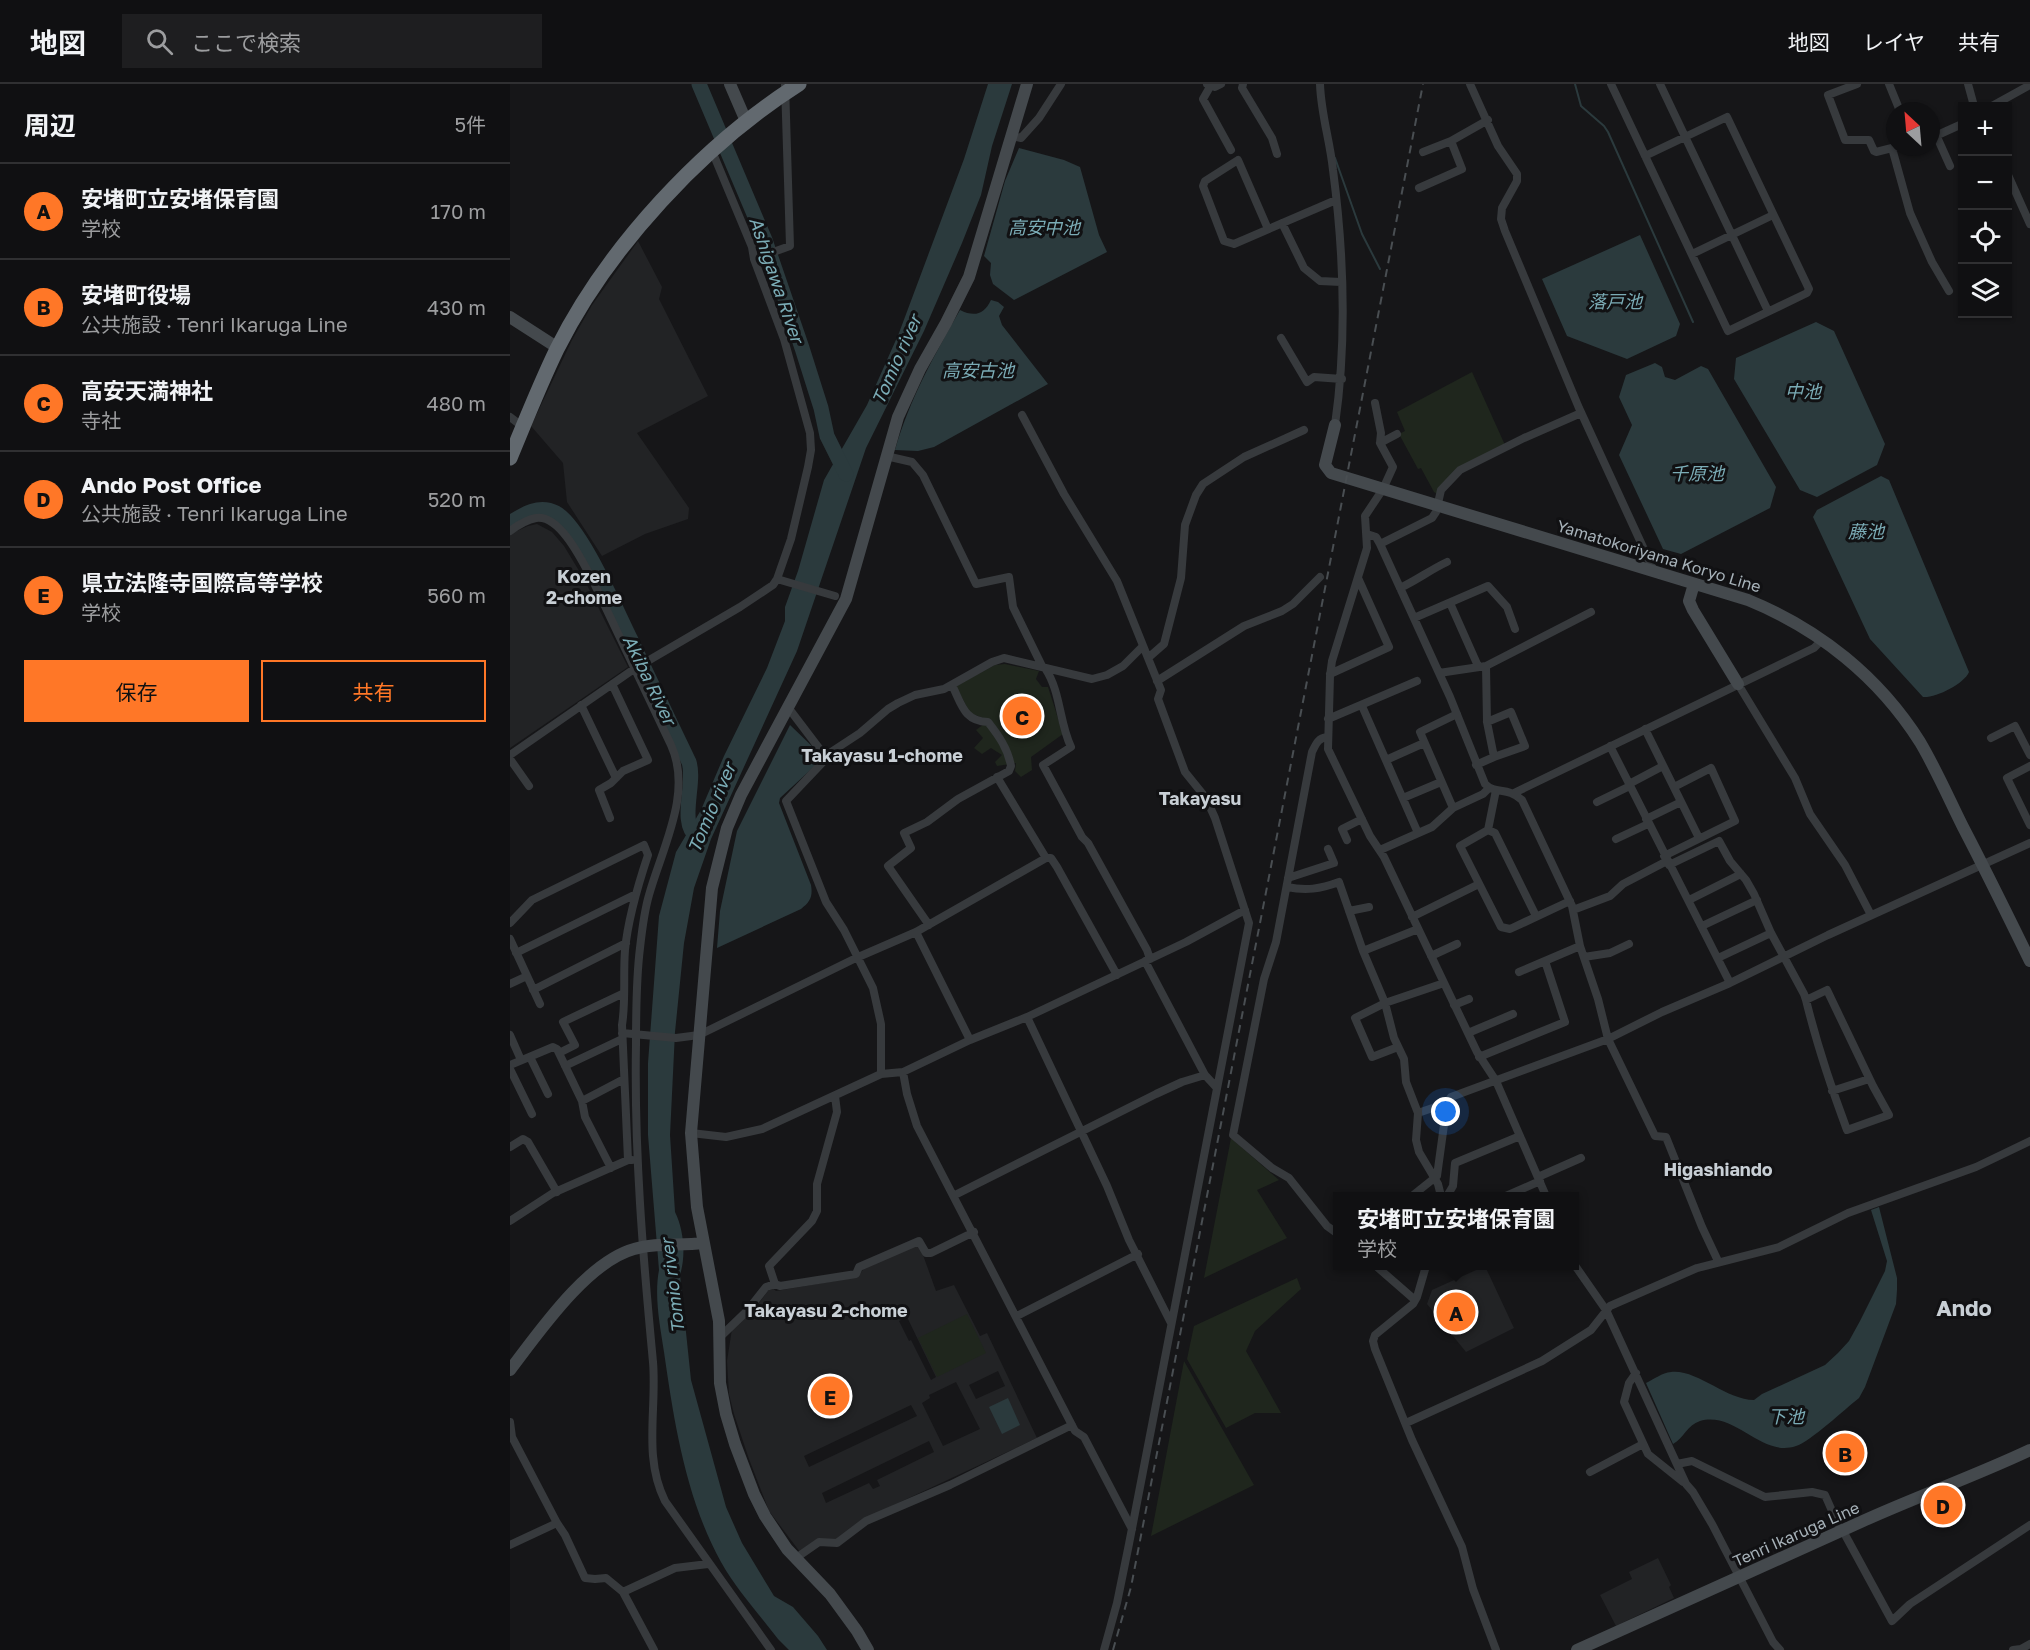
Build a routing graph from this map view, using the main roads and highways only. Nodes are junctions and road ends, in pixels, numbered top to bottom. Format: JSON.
{"nodes":[{"id":1,"x":730,"y":84,"type":"edge"},
{"id":2,"x":799,"y":84,"type":"edge"},
{"id":3,"x":1027,"y":84,"type":"edge"},
{"id":4,"x":785,"y":88,"type":"edge"},
{"id":5,"x":746,"y":121,"type":"junction"},
{"id":6,"x":510,"y":317,"type":"edge"},
{"id":7,"x":558,"y":348,"type":"junction"},
{"id":8,"x":1335,"y":425,"type":"road end"},
{"id":9,"x":510,"y":458,"type":"edge"},
{"id":10,"x":1694,"y":584,"type":"junction"},
{"id":11,"x":1738,"y":684,"type":"road end"},
{"id":12,"x":2030,"y":961,"type":"edge"},
{"id":13,"x":700,"y":1244,"type":"junction"},
{"id":14,"x":510,"y":1370,"type":"edge"},
{"id":15,"x":2030,"y":1450,"type":"edge"},
{"id":16,"x":868,"y":1650,"type":"edge"},
{"id":17,"x":1576,"y":1650,"type":"edge"}],
"edges":[{"from":1,"to":5,"type":"main road"},
{"from":2,"to":4,"type":"highway"},
{"from":3,"to":13,"type":"main road"},
{"from":4,"to":5,"type":"highway"},
{"from":5,"to":7,"type":"highway"},
{"from":6,"to":7,"type":"main road"},
{"from":7,"to":9,"type":"highway"},
{"from":8,"to":10,"type":"main road","name":"Yamatokoriyama Koryo Line"},
{"from":10,"to":11,"type":"main road"},
{"from":10,"to":12,"type":"main road","name":"Yamatokoriyama Koryo Line"},
{"from":13,"to":14,"type":"main road"},
{"from":13,"to":16,"type":"main road"},
{"from":15,"to":17,"type":"main road","name":"Tenri Ikaruga Line"}]}
